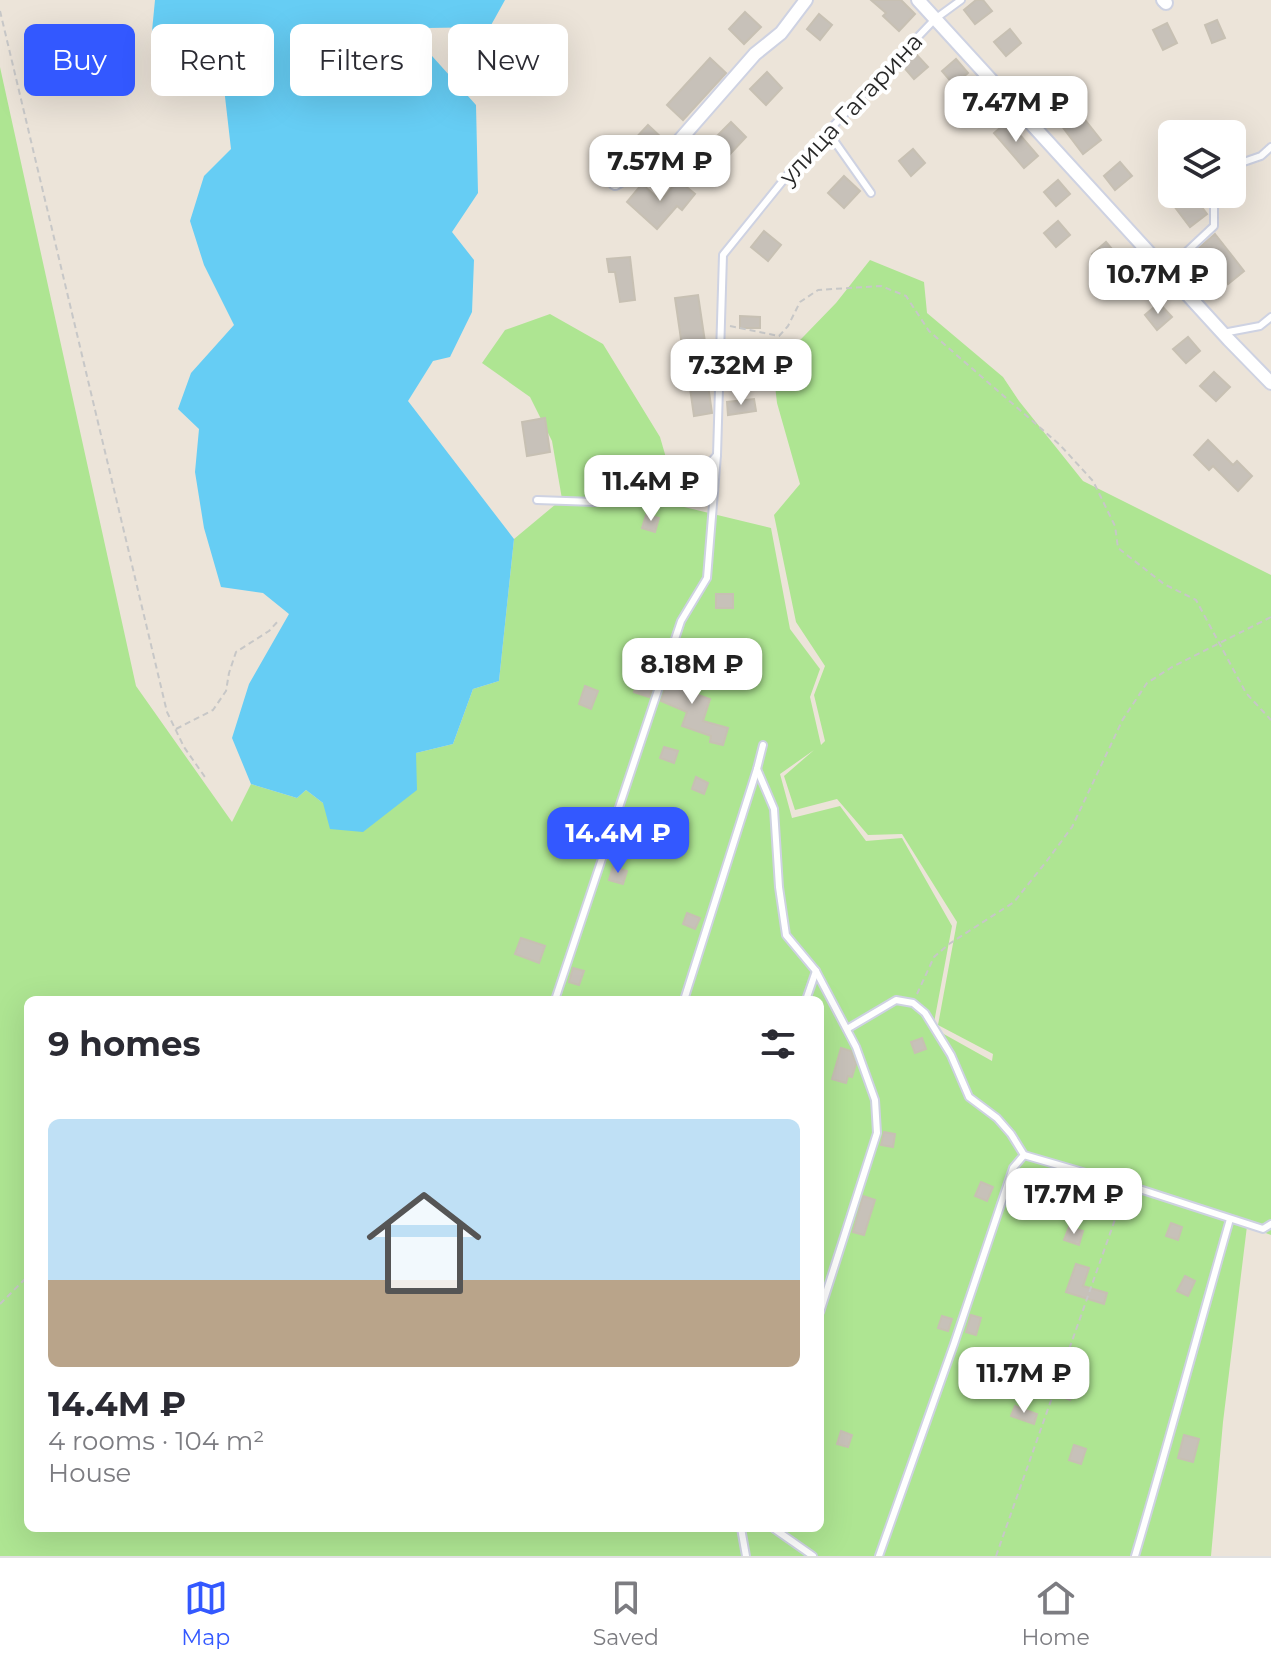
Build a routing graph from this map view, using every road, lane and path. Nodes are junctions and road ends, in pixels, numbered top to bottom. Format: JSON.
{"nodes":[{"id":1,"x":806,"y":0,"type":"edge"},
{"id":2,"x":918,"y":0,"type":"edge"},
{"id":3,"x":961,"y":0,"type":"edge"},
{"id":4,"x":0,"y":11,"type":"edge"},
{"id":5,"x":935,"y":19,"type":"junction"},
{"id":6,"x":828,"y":132,"type":"junction"},
{"id":7,"x":1271,"y":147,"type":"edge"},
{"id":8,"x":1246,"y":162,"type":"edge"},
{"id":9,"x":615,"y":183,"type":"dead end"},
{"id":10,"x":871,"y":193,"type":"dead end"},
{"id":11,"x":1214,"y":208,"type":"edge"},
{"id":12,"x":1167,"y":270,"type":"junction"},
{"id":13,"x":1271,"y":317,"type":"edge"},
{"id":14,"x":721,"y":324,"type":"junction"},
{"id":15,"x":1222,"y":333,"type":"junction"},
{"id":16,"x":1271,"y":383,"type":"edge"},
{"id":17,"x":717,"y":455,"type":"junction"},
{"id":18,"x":537,"y":500,"type":"dead end"},
{"id":19,"x":1271,"y":617,"type":"edge"},
{"id":20,"x":279,"y":620,"type":"dead end"},
{"id":21,"x":1218,"y":643,"type":"junction"},
{"id":22,"x":1271,"y":720,"type":"edge"},
{"id":23,"x":175,"y":730,"type":"junction"},
{"id":24,"x":763,"y":745,"type":"dead end"},
{"id":25,"x":757,"y":769,"type":"junction"},
{"id":26,"x":207,"y":780,"type":"dead end"},
{"id":27,"x":816,"y":971,"type":"junction"},
{"id":28,"x":556,"y":996,"type":"edge"},
{"id":29,"x":685,"y":996,"type":"edge"},
{"id":30,"x":807,"y":996,"type":"edge"},
{"id":31,"x":913,"y":1003,"type":"junction"},
{"id":32,"x":847,"y":1029,"type":"junction"},
{"id":33,"x":1024,"y":1155,"type":"junction"},
{"id":34,"x":1127,"y":1185,"type":"junction"},
{"id":35,"x":1230,"y":1219,"type":"junction"},
{"id":36,"x":1271,"y":1224,"type":"edge"},
{"id":37,"x":24,"y":1280,"type":"edge"},
{"id":38,"x":824,"y":1299,"type":"edge"},
{"id":39,"x":0,"y":1304,"type":"edge"},
{"id":40,"x":742,"y":1532,"type":"edge"},
{"id":41,"x":779,"y":1532,"type":"edge"},
{"id":42,"x":746,"y":1556,"type":"edge"},
{"id":43,"x":813,"y":1556,"type":"edge"},
{"id":44,"x":879,"y":1556,"type":"edge"},
{"id":45,"x":996,"y":1556,"type":"edge"},
{"id":46,"x":1135,"y":1556,"type":"edge"}],
"edges":[{"from":1,"to":9,"type":"street"},
{"from":2,"to":5,"type":"street"},
{"from":3,"to":5,"type":"lane","name":"улица Гагарина"},
{"from":4,"to":23,"type":"path"},
{"from":5,"to":6,"type":"lane","name":"улица Гагарина"},
{"from":5,"to":12,"type":"street"},
{"from":6,"to":10,"type":"lane"},
{"from":6,"to":14,"type":"lane","name":"улица Гагарина"},
{"from":7,"to":8,"type":"lane"},
{"from":11,"to":12,"type":"lane"},
{"from":12,"to":15,"type":"street"},
{"from":13,"to":15,"type":"lane"},
{"from":14,"to":17,"type":"lane","name":"улица Гагарина"},
{"from":14,"to":21,"type":"path"},
{"from":15,"to":16,"type":"street"},
{"from":17,"to":18,"type":"lane"},
{"from":17,"to":28,"type":"lane","name":"улица Гагарина"},
{"from":19,"to":21,"type":"path"},
{"from":20,"to":23,"type":"path"},
{"from":21,"to":22,"type":"path"},
{"from":21,"to":31,"type":"path"},
{"from":23,"to":26,"type":"path"},
{"from":24,"to":25,"type":"lane"},
{"from":25,"to":27,"type":"lane"},
{"from":25,"to":29,"type":"lane"},
{"from":27,"to":30,"type":"lane"},
{"from":27,"to":32,"type":"lane"},
{"from":31,"to":32,"type":"lane"},
{"from":31,"to":33,"type":"lane"},
{"from":32,"to":38,"type":"lane"},
{"from":33,"to":34,"type":"lane"},
{"from":33,"to":44,"type":"lane"},
{"from":34,"to":35,"type":"lane"},
{"from":34,"to":45,"type":"path"},
{"from":35,"to":36,"type":"lane"},
{"from":35,"to":46,"type":"lane"},
{"from":37,"to":39,"type":"path"},
{"from":40,"to":42,"type":"lane"},
{"from":41,"to":43,"type":"lane"}]}
